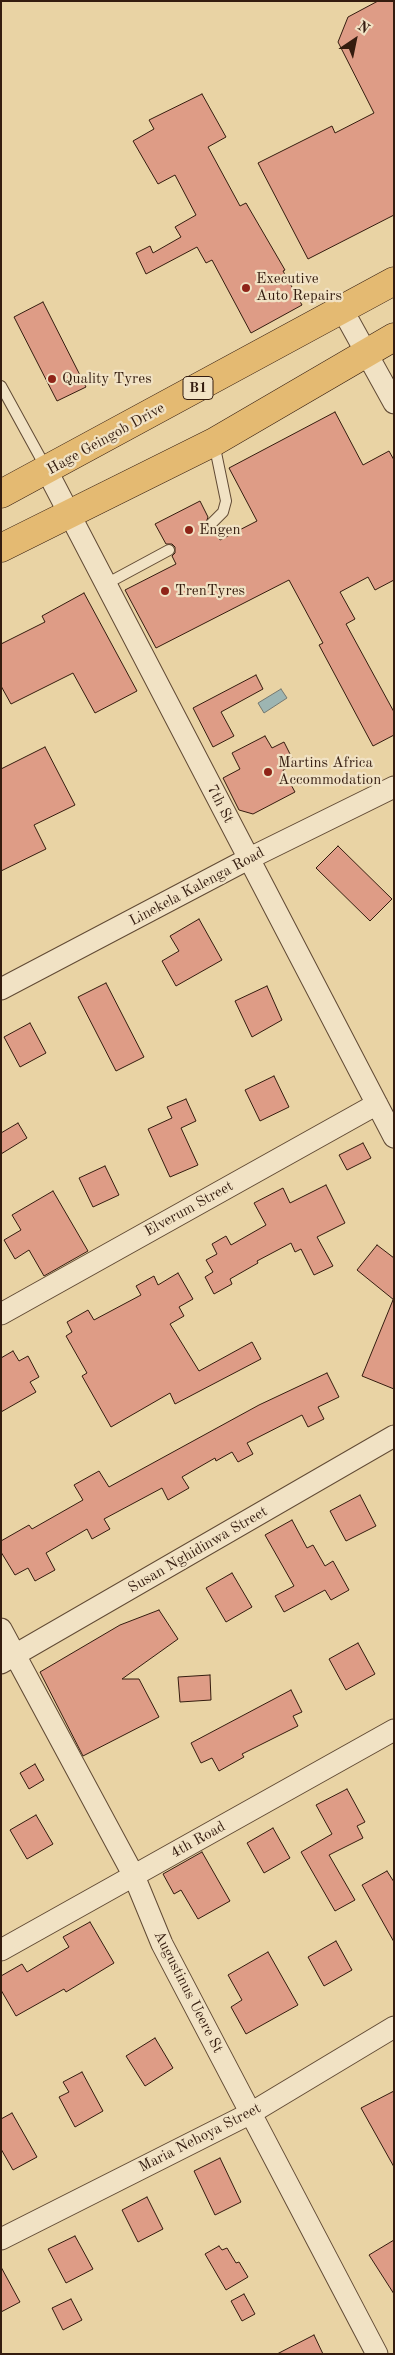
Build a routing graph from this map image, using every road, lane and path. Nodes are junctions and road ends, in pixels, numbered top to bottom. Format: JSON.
{"nodes":[{"id":1,"x":394,"y":281,"type":"edge"},
{"id":2,"x":342,"y":310,"type":"junction"},
{"id":3,"x":394,"y":336,"type":"edge"},
{"id":4,"x":365,"y":352,"type":"junction"},
{"id":5,"x":1,"y":386,"type":"edge"},
{"id":6,"x":394,"y":403,"type":"edge"},
{"id":7,"x":214,"y":442,"type":"junction"},
{"id":8,"x":47,"y":471,"type":"junction"},
{"id":9,"x":1,"y":494,"type":"edge"},
{"id":10,"x":70,"y":514,"type":"junction"},
{"id":11,"x":212,"y":524,"type":"dead end"},
{"id":12,"x":1,"y":548,"type":"edge"},
{"id":13,"x":169,"y":550,"type":"dead end"},
{"id":14,"x":106,"y":584,"type":"junction"},
{"id":15,"x":394,"y":786,"type":"edge"},
{"id":16,"x":248,"y":859,"type":"junction"},
{"id":17,"x":1,"y":989,"type":"edge"},
{"id":18,"x":377,"y":1104,"type":"junction"},
{"id":19,"x":394,"y":1137,"type":"edge"},
{"id":20,"x":1,"y":1314,"type":"edge"},
{"id":21,"x":394,"y":1436,"type":"edge"},
{"id":22,"x":1,"y":1629,"type":"edge"},
{"id":23,"x":8,"y":1659,"type":"edge"},
{"id":24,"x":394,"y":1730,"type":"edge"},
{"id":25,"x":134,"y":1876,"type":"junction"},
{"id":26,"x":1,"y":1950,"type":"edge"},
{"id":27,"x":394,"y":2027,"type":"edge"},
{"id":28,"x":251,"y":2114,"type":"junction"},
{"id":29,"x":1,"y":2239,"type":"edge"},
{"id":30,"x":377,"y":2354,"type":"edge"}],
"edges":[{"from":1,"to":2,"type":"highway","name":"Hage Geingob Drive","number":"B1"},
{"from":2,"to":4,"type":"street"},
{"from":2,"to":8,"type":"highway","name":"Hage Geingob Drive","number":"B1"},
{"from":3,"to":4,"type":"highway"},
{"from":4,"to":6,"type":"street"},
{"from":4,"to":7,"type":"highway"},
{"from":5,"to":8,"type":"lane"},
{"from":7,"to":10,"type":"highway"},
{"from":7,"to":11,"type":"lane"},
{"from":8,"to":9,"type":"highway","name":"Hage Geingob Drive","number":"B1"},
{"from":8,"to":10,"type":"street","name":"7th St"},
{"from":10,"to":12,"type":"highway"},
{"from":10,"to":14,"type":"street","name":"7th St"},
{"from":13,"to":14,"type":"lane"},
{"from":14,"to":16,"type":"street","name":"7th St"},
{"from":15,"to":16,"type":"street","name":"Linekela Kalenga Road"},
{"from":16,"to":17,"type":"street","name":"Linekela Kalenga Road"},
{"from":16,"to":18,"type":"street","name":"7th St"},
{"from":18,"to":19,"type":"street","name":"7th St"},
{"from":18,"to":20,"type":"street","name":"Elverum Street"},
{"from":21,"to":23,"type":"street","name":"Susan Nghidinwa Street"},
{"from":22,"to":23,"type":"street","name":"Augustinus Ueere St"},
{"from":23,"to":25,"type":"street","name":"Augustinus Ueere St"},
{"from":24,"to":25,"type":"street","name":"4th Road"},
{"from":25,"to":26,"type":"street","name":"4th Road"},
{"from":25,"to":28,"type":"street","name":"Augustinus Ueere St"},
{"from":27,"to":28,"type":"street","name":"Maria Nehoya Street"},
{"from":28,"to":29,"type":"street","name":"Maria Nehoya Street"},
{"from":28,"to":30,"type":"street","name":"Augustinus Ueere St"}]}
